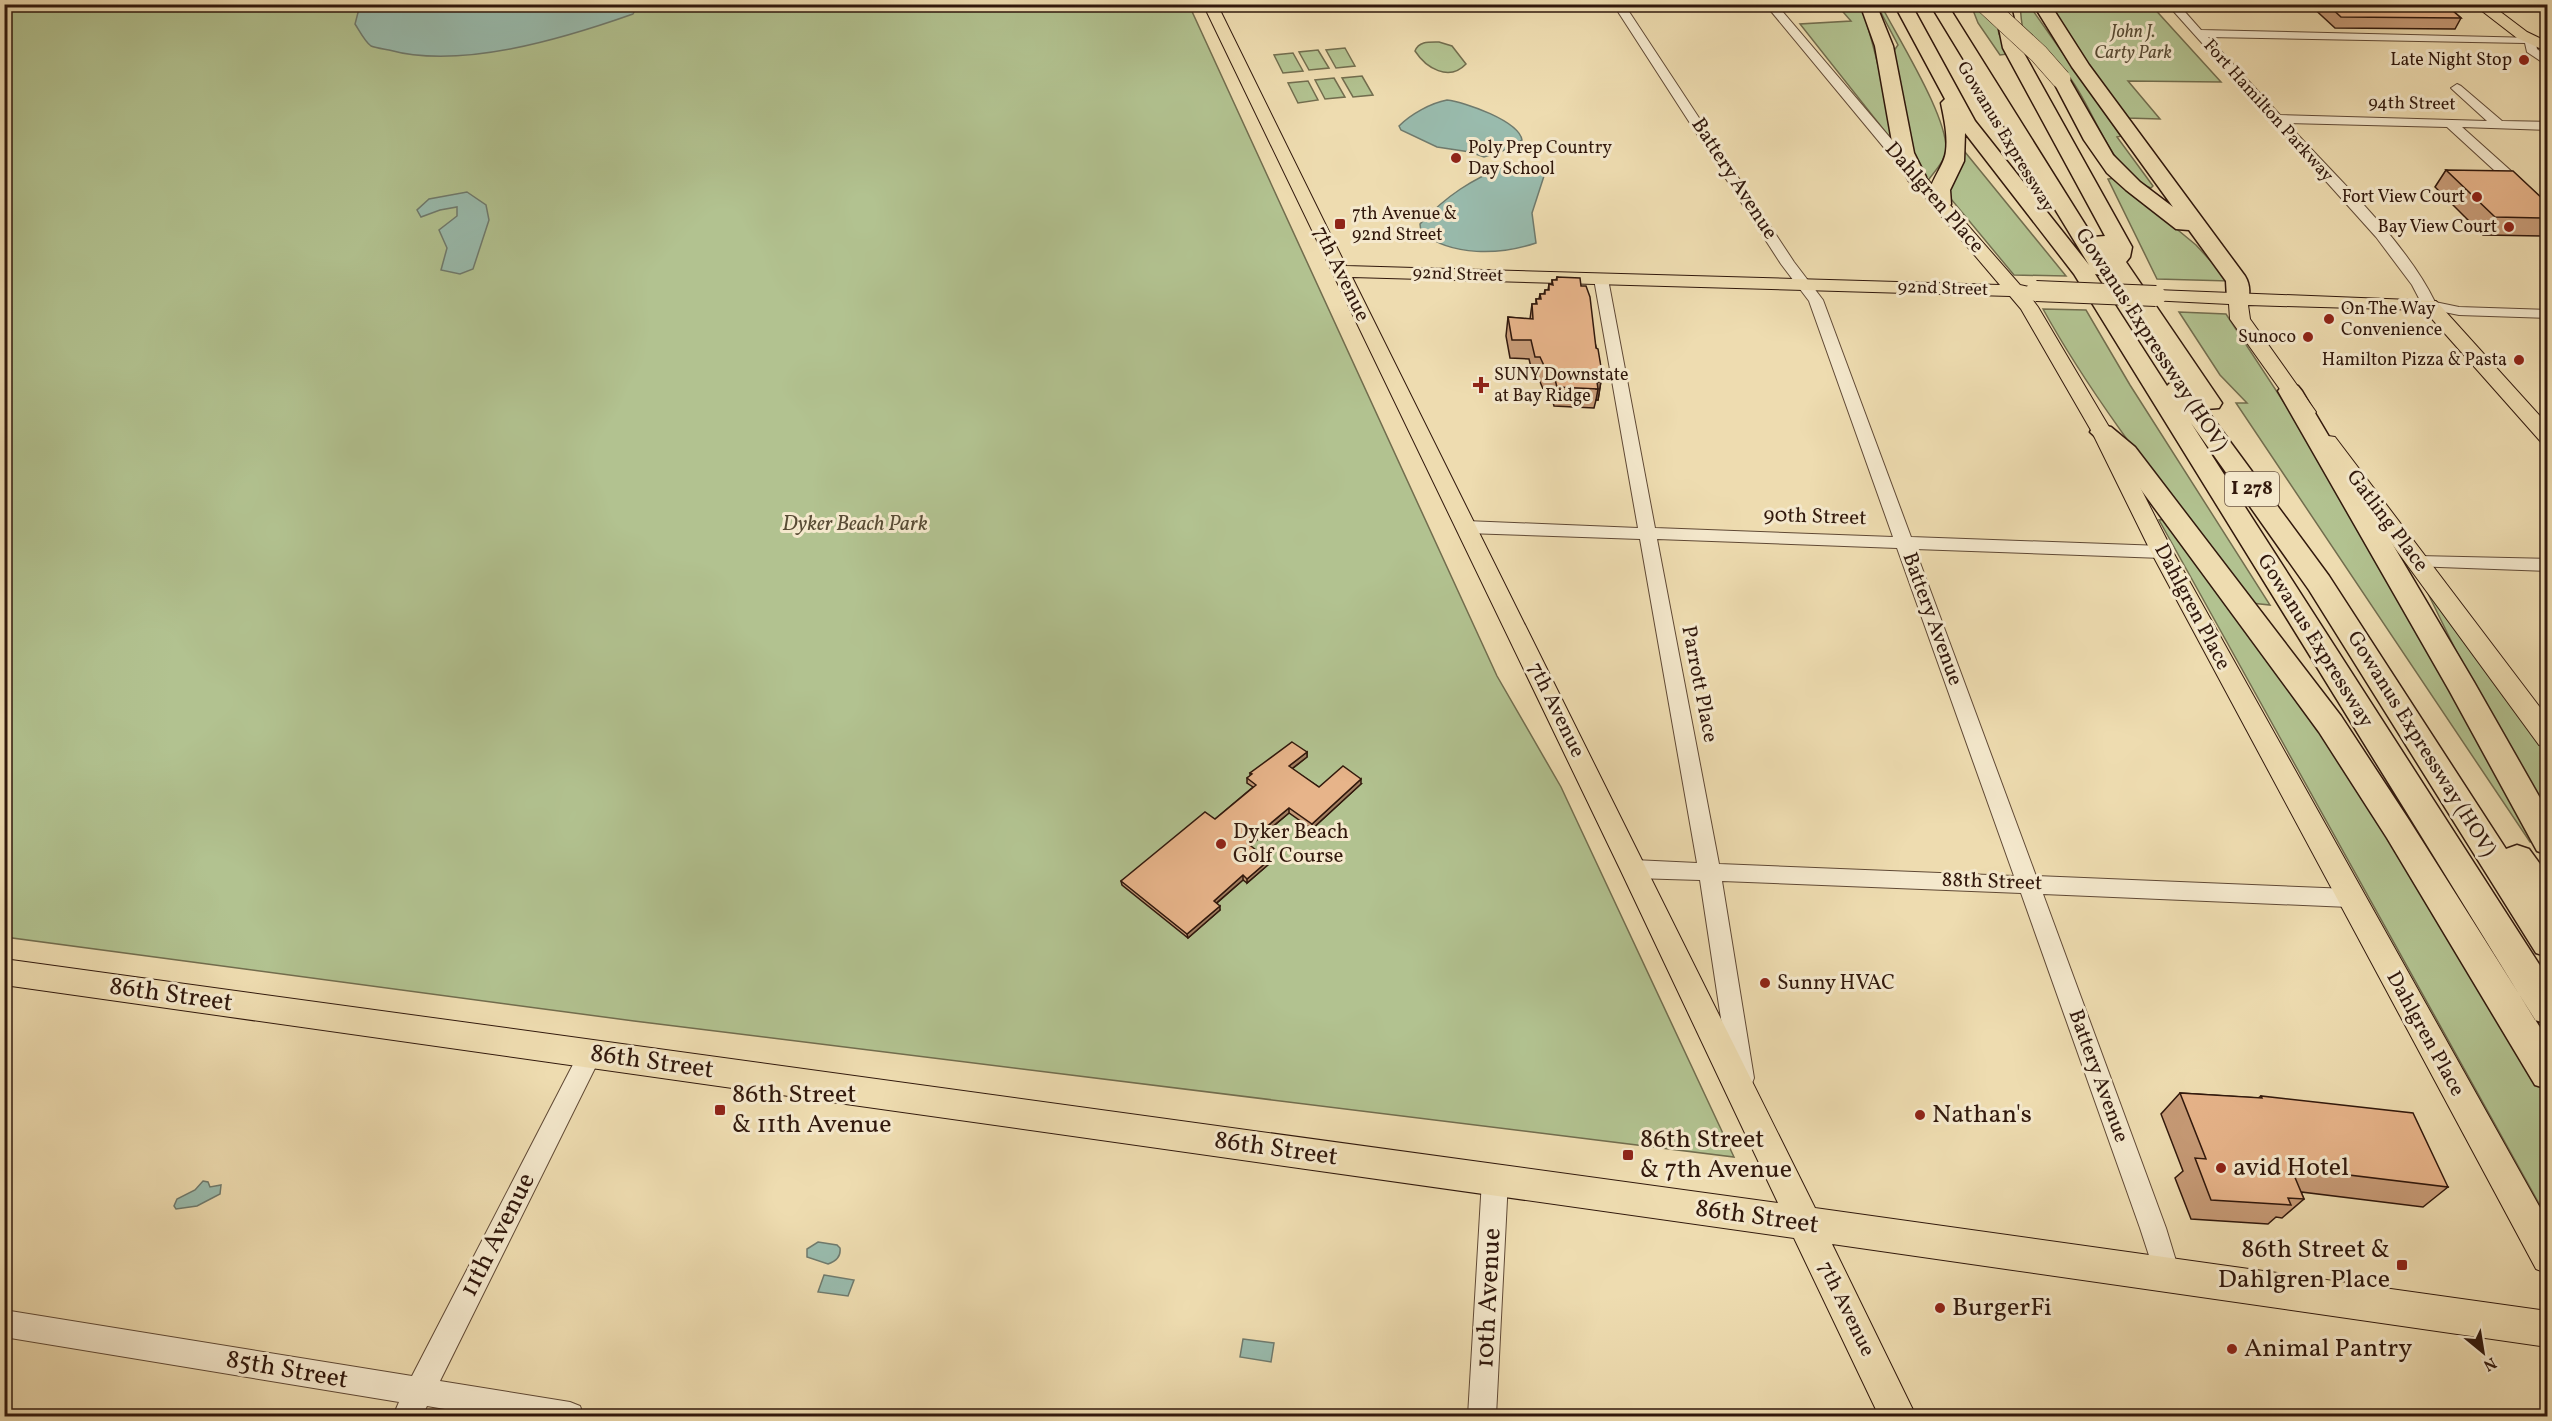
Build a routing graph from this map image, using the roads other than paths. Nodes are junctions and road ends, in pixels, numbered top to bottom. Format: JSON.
{"nodes":[{"id":1,"x":1210,"y":4,"type":"edge"},
{"id":2,"x":1618,"y":4,"type":"edge"},
{"id":3,"x":1770,"y":4,"type":"edge"},
{"id":4,"x":1868,"y":4,"type":"edge"},
{"id":5,"x":1902,"y":4,"type":"edge"},
{"id":6,"x":1924,"y":4,"type":"edge"},
{"id":7,"x":1938,"y":4,"type":"edge"},
{"id":8,"x":1958,"y":4,"type":"edge"},
{"id":9,"x":1985,"y":4,"type":"edge"},
{"id":10,"x":2002,"y":4,"type":"edge"},
{"id":11,"x":2041,"y":4,"type":"edge"},
{"id":12,"x":2172,"y":4,"type":"edge"},
{"id":13,"x":2480,"y":4,"type":"edge"},
{"id":14,"x":2495,"y":4,"type":"edge"},
{"id":15,"x":2547,"y":6,"type":"edge"},
{"id":16,"x":2197,"y":33,"type":"junction"},
{"id":17,"x":2531,"y":40,"type":"junction"},
{"id":18,"x":2547,"y":48,"type":"edge"},
{"id":19,"x":2547,"y":63,"type":"edge"},
{"id":20,"x":1944,"y":83,"type":"junction"},
{"id":21,"x":2457,"y":88,"type":"dead end"},
{"id":22,"x":2275,"y":119,"type":"junction"},
{"id":23,"x":2450,"y":123,"type":"junction"},
{"id":24,"x":2498,"y":124,"type":"junction"},
{"id":25,"x":2547,"y":126,"type":"edge"},
{"id":26,"x":1916,"y":177,"type":"junction"},
{"id":27,"x":1941,"y":204,"type":"junction"},
{"id":28,"x":2547,"y":212,"type":"edge"},
{"id":29,"x":2211,"y":247,"type":"junction"},
{"id":30,"x":2118,"y":266,"type":"junction"},
{"id":31,"x":1339,"y":272,"type":"junction"},
{"id":32,"x":2083,"y":272,"type":"junction"},
{"id":33,"x":1601,"y":279,"type":"junction"},
{"id":34,"x":1803,"y":285,"type":"junction"},
{"id":35,"x":2014,"y":291,"type":"junction"},
{"id":36,"x":2238,"y":299,"type":"junction"},
{"id":37,"x":2429,"y":305,"type":"junction"},
{"id":38,"x":2547,"y":314,"type":"edge"},
{"id":39,"x":2290,"y":391,"type":"junction"},
{"id":40,"x":2102,"y":432,"type":"junction"},
{"id":41,"x":2547,"y":438,"type":"edge"},
{"id":42,"x":1466,"y":527,"type":"junction"},
{"id":43,"x":1647,"y":534,"type":"junction"},
{"id":44,"x":1905,"y":543,"type":"junction"},
{"id":45,"x":2162,"y":552,"type":"junction"},
{"id":46,"x":2418,"y":562,"type":"junction"},
{"id":47,"x":2547,"y":565,"type":"edge"},
{"id":48,"x":2547,"y":738,"type":"edge"},
{"id":49,"x":2547,"y":842,"type":"edge"},
{"id":50,"x":1634,"y":868,"type":"junction"},
{"id":51,"x":1709,"y":870,"type":"junction"},
{"id":52,"x":2028,"y":883,"type":"junction"},
{"id":53,"x":2349,"y":898,"type":"junction"},
{"id":54,"x":2547,"y":902,"type":"edge"},
{"id":55,"x":2547,"y":943,"type":"edge"},
{"id":56,"x":4,"y":972,"type":"edge"},
{"id":57,"x":2547,"y":1009,"type":"edge"},
{"id":58,"x":590,"y":1054,"type":"junction"},
{"id":59,"x":2547,"y":1073,"type":"edge"},
{"id":60,"x":1745,"y":1099,"type":"junction"},
{"id":61,"x":1495,"y":1180,"type":"junction"},
{"id":62,"x":1803,"y":1223,"type":"junction"},
{"id":63,"x":2547,"y":1257,"type":"edge"},
{"id":64,"x":2166,"y":1274,"type":"junction"},
{"id":65,"x":4,"y":1323,"type":"edge"},
{"id":66,"x":2547,"y":1329,"type":"edge"},
{"id":67,"x":420,"y":1392,"type":"junction"},
{"id":68,"x":407,"y":1416,"type":"edge"},
{"id":69,"x":570,"y":1416,"type":"edge"},
{"id":70,"x":1482,"y":1416,"type":"edge"},
{"id":71,"x":1898,"y":1416,"type":"edge"}],
"edges":[{"from":1,"to":31,"type":"main road","name":"7th Avenue"},
{"from":2,"to":34,"type":"street","name":"Battery Avenue"},
{"from":3,"to":26,"type":"street","name":"Dahlgren Place"},
{"from":4,"to":26,"type":"highway"},
{"from":5,"to":20,"type":"highway","name":"Gowanus Expressway","number":"I 278"},
{"from":6,"to":32,"type":"highway","name":"Gowanus Expressway","number":"I 278"},
{"from":7,"to":55,"type":"highway","name":"Gowanus Expressway (HOV)","number":"I 278"},
{"from":8,"to":30,"type":"highway","name":"Gowanus Expressway","number":"I 278"},
{"from":9,"to":29,"type":"highway","bridge":true},
{"from":10,"to":30,"type":"highway","name":"Gowanus Expressway","number":"I 278"},
{"from":11,"to":29,"type":"highway"},
{"from":12,"to":16,"type":"street","name":"Fort Hamilton Parkway"},
{"from":13,"to":17,"type":"main road"},
{"from":14,"to":15,"type":"street"},
{"from":16,"to":17,"type":"street"},
{"from":16,"to":22,"type":"street","name":"Fort Hamilton Parkway"},
{"from":17,"to":18,"type":"main road"},
{"from":17,"to":19,"type":"street"},
{"from":20,"to":27,"type":"highway"},
{"from":20,"to":32,"type":"highway","name":"Gowanus Expressway","number":"I 278"},
{"from":21,"to":24,"type":"street"},
{"from":22,"to":23,"type":"street","name":"94th Street"},
{"from":22,"to":37,"type":"street","name":"Fort Hamilton Parkway"},
{"from":23,"to":24,"type":"street","name":"94th Street"},
{"from":23,"to":28,"type":"street"},
{"from":24,"to":25,"type":"street","name":"94th Street"},
{"from":26,"to":27,"type":"main road","name":"Dahlgren Place"},
{"from":27,"to":35,"type":"main road","name":"Dahlgren Place"},
{"from":29,"to":36,"type":"highway"},
{"from":30,"to":54,"type":"highway","name":"Gowanus Expressway","number":"I 278"},
{"from":31,"to":33,"type":"main road","name":"92nd Street"},
{"from":31,"to":42,"type":"main road","name":"7th Avenue"},
{"from":32,"to":57,"type":"highway","name":"Gowanus Expressway","number":"I 278"},
{"from":33,"to":34,"type":"main road","name":"92nd Street"},
{"from":33,"to":43,"type":"street","name":"Parrott Place"},
{"from":34,"to":35,"type":"main road","name":"92nd Street"},
{"from":34,"to":44,"type":"street","name":"Battery Avenue"},
{"from":35,"to":36,"type":"main road","name":"92nd Street","bridge":true},
{"from":35,"to":40,"type":"main road","name":"Dahlgren Place"},
{"from":36,"to":37,"type":"main road","name":"92nd Street"},
{"from":36,"to":39,"type":"main road","name":"Gatling Place"},
{"from":37,"to":38,"type":"street","name":"92nd Street"},
{"from":37,"to":41,"type":"main road","name":"Fort Hamilton Parkway"},
{"from":39,"to":46,"type":"main road","name":"Gatling Place"},
{"from":39,"to":49,"type":"highway"},
{"from":40,"to":45,"type":"main road","name":"Dahlgren Place"},
{"from":40,"to":59,"type":"highway"},
{"from":42,"to":43,"type":"street","name":"90th Street"},
{"from":42,"to":50,"type":"main road","name":"7th Avenue"},
{"from":43,"to":44,"type":"street","name":"90th Street"},
{"from":43,"to":51,"type":"street","name":"Parrott Place"},
{"from":44,"to":45,"type":"street","name":"90th Street"},
{"from":44,"to":52,"type":"street","name":"Battery Avenue"},
{"from":45,"to":53,"type":"main road","name":"Dahlgren Place"},
{"from":46,"to":47,"type":"street"},
{"from":46,"to":48,"type":"main road","name":"Gatling Place"},
{"from":50,"to":51,"type":"street","name":"88th Street"},
{"from":50,"to":60,"type":"main road","name":"7th Avenue"},
{"from":51,"to":52,"type":"street","name":"88th Street"},
{"from":51,"to":60,"type":"street","name":"Parrott Place"},
{"from":52,"to":53,"type":"street","name":"88th Street"},
{"from":52,"to":64,"type":"street","name":"Battery Avenue"},
{"from":53,"to":63,"type":"main road","name":"Dahlgren Place"},
{"from":56,"to":58,"type":"main road","name":"86th Street"},
{"from":58,"to":61,"type":"main road","name":"86th Street"},
{"from":58,"to":67,"type":"street","name":"11th Avenue"},
{"from":60,"to":62,"type":"main road","name":"7th Avenue"},
{"from":61,"to":62,"type":"main road","name":"86th Street"},
{"from":61,"to":70,"type":"street","name":"10th Avenue"},
{"from":62,"to":64,"type":"main road","name":"86th Street"},
{"from":62,"to":71,"type":"main road","name":"7th Avenue"},
{"from":64,"to":66,"type":"main road","name":"86th Street"},
{"from":65,"to":67,"type":"street","name":"85th Street"},
{"from":67,"to":68,"type":"street","name":"11th Avenue"},
{"from":67,"to":69,"type":"street","name":"85th Street"}]}
